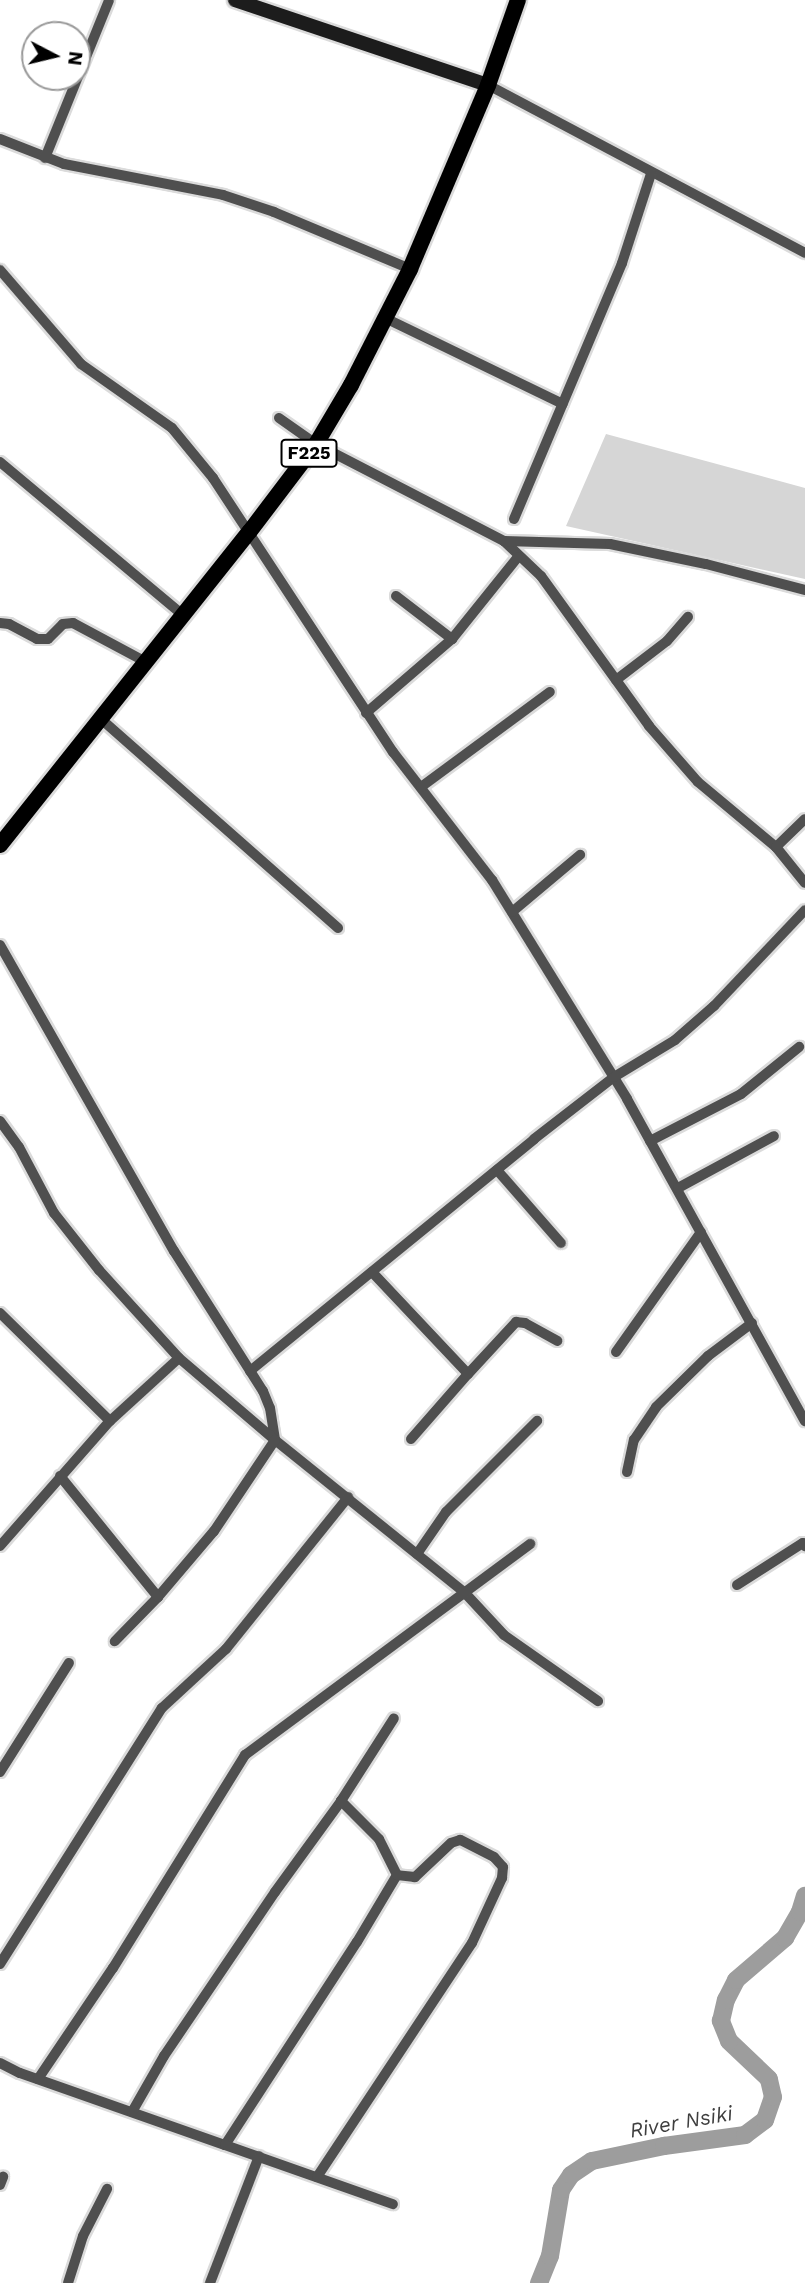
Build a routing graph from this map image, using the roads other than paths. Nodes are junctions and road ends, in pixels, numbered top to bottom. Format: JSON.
{"nodes":[{"id":1,"x":109,"y":0,"type":"edge"},
{"id":2,"x":235,"y":0,"type":"edge"},
{"id":3,"x":518,"y":0,"type":"edge"},
{"id":4,"x":488,"y":85,"type":"junction"},
{"id":5,"x":0,"y":138,"type":"edge"},
{"id":6,"x":45,"y":158,"type":"junction"},
{"id":7,"x":652,"y":174,"type":"junction"},
{"id":8,"x":805,"y":253,"type":"edge"},
{"id":9,"x":410,"y":269,"type":"junction"},
{"id":10,"x":0,"y":270,"type":"edge"},
{"id":11,"x":387,"y":319,"type":"junction"},
{"id":12,"x":563,"y":404,"type":"junction"},
{"id":13,"x":279,"y":418,"type":"dead end"},
{"id":14,"x":316,"y":444,"type":"junction"},
{"id":15,"x":0,"y":462,"type":"edge"},
{"id":16,"x":514,"y":519,"type":"dead end"},
{"id":17,"x":250,"y":531,"type":"junction"},
{"id":18,"x":504,"y":541,"type":"junction"},
{"id":19,"x":518,"y":557,"type":"junction"},
{"id":20,"x":805,"y":590,"type":"edge"},
{"id":21,"x":396,"y":596,"type":"dead end"},
{"id":22,"x":183,"y":615,"type":"junction"},
{"id":23,"x":688,"y":617,"type":"dead end"},
{"id":24,"x":0,"y":623,"type":"edge"},
{"id":25,"x":452,"y":639,"type":"junction"},
{"id":26,"x":146,"y":662,"type":"junction"},
{"id":27,"x":616,"y":680,"type":"junction"},
{"id":28,"x":550,"y":692,"type":"dead end"},
{"id":29,"x":366,"y":713,"type":"junction"},
{"id":30,"x":101,"y":719,"type":"junction"},
{"id":31,"x":421,"y":787,"type":"junction"},
{"id":32,"x":805,"y":819,"type":"edge"},
{"id":33,"x":0,"y":845,"type":"edge"},
{"id":34,"x":776,"y":847,"type":"junction"},
{"id":35,"x":580,"y":855,"type":"dead end"},
{"id":36,"x":805,"y":883,"type":"edge"},
{"id":37,"x":805,"y":910,"type":"edge"},
{"id":38,"x":512,"y":912,"type":"junction"},
{"id":39,"x":338,"y":928,"type":"dead end"},
{"id":40,"x":0,"y":945,"type":"edge"},
{"id":41,"x":799,"y":1047,"type":"dead end"},
{"id":42,"x":614,"y":1077,"type":"junction"},
{"id":43,"x":0,"y":1121,"type":"edge"},
{"id":44,"x":774,"y":1136,"type":"dead end"},
{"id":45,"x":650,"y":1141,"type":"junction"},
{"id":46,"x":497,"y":1170,"type":"junction"},
{"id":47,"x":678,"y":1188,"type":"junction"},
{"id":48,"x":701,"y":1231,"type":"junction"},
{"id":49,"x":561,"y":1243,"type":"dead end"},
{"id":50,"x":372,"y":1272,"type":"junction"},
{"id":51,"x":0,"y":1313,"type":"edge"},
{"id":52,"x":752,"y":1323,"type":"junction"},
{"id":53,"x":557,"y":1341,"type":"dead end"},
{"id":54,"x":617,"y":1352,"type":"dead end"},
{"id":55,"x":179,"y":1358,"type":"junction"},
{"id":56,"x":250,"y":1371,"type":"junction"},
{"id":57,"x":468,"y":1374,"type":"junction"},
{"id":58,"x":805,"y":1420,"type":"edge"},
{"id":59,"x":110,"y":1421,"type":"junction"},
{"id":60,"x":537,"y":1421,"type":"dead end"},
{"id":61,"x":411,"y":1438,"type":"dead end"},
{"id":62,"x":275,"y":1440,"type":"junction"},
{"id":63,"x":627,"y":1472,"type":"dead end"},
{"id":64,"x":60,"y":1476,"type":"junction"},
{"id":65,"x":348,"y":1497,"type":"junction"},
{"id":66,"x":804,"y":1543,"type":"edge"},
{"id":67,"x":530,"y":1544,"type":"dead end"},
{"id":68,"x":0,"y":1546,"type":"edge"},
{"id":69,"x":417,"y":1554,"type":"junction"},
{"id":70,"x":737,"y":1585,"type":"dead end"},
{"id":71,"x":465,"y":1592,"type":"junction"},
{"id":72,"x":158,"y":1597,"type":"junction"},
{"id":73,"x":115,"y":1641,"type":"dead end"},
{"id":74,"x":69,"y":1663,"type":"dead end"},
{"id":75,"x":598,"y":1701,"type":"dead end"},
{"id":76,"x":394,"y":1718,"type":"dead end"},
{"id":77,"x":0,"y":1772,"type":"edge"},
{"id":78,"x":341,"y":1801,"type":"junction"},
{"id":79,"x":397,"y":1875,"type":"junction"},
{"id":80,"x":0,"y":1964,"type":"edge"},
{"id":81,"x":0,"y":2063,"type":"edge"},
{"id":82,"x":38,"y":2079,"type":"junction"},
{"id":83,"x":132,"y":2112,"type":"junction"},
{"id":84,"x":225,"y":2145,"type":"junction"},
{"id":85,"x":259,"y":2156,"type":"junction"},
{"id":86,"x":317,"y":2177,"type":"junction"},
{"id":87,"x":107,"y":2189,"type":"dead end"},
{"id":88,"x":393,"y":2204,"type":"dead end"},
{"id":89,"x":68,"y":2283,"type":"edge"},
{"id":90,"x":210,"y":2283,"type":"edge"}],
"edges":[{"from":1,"to":6,"type":"street"},
{"from":2,"to":4,"type":"street"},
{"from":3,"to":4,"type":"main road","number":"F225"},
{"from":4,"to":7,"type":"street"},
{"from":4,"to":9,"type":"main road","number":"F225"},
{"from":5,"to":6,"type":"street"},
{"from":6,"to":9,"type":"street"},
{"from":7,"to":8,"type":"street"},
{"from":7,"to":12,"type":"street"},
{"from":9,"to":11,"type":"main road","number":"F225"},
{"from":10,"to":17,"type":"street"},
{"from":11,"to":12,"type":"street"},
{"from":11,"to":14,"type":"main road","number":"F225"},
{"from":12,"to":16,"type":"street"},
{"from":13,"to":14,"type":"street"},
{"from":14,"to":17,"type":"main road","number":"F225"},
{"from":14,"to":18,"type":"street"},
{"from":15,"to":22,"type":"street"},
{"from":17,"to":22,"type":"main road","number":"F225"},
{"from":17,"to":29,"type":"street"},
{"from":18,"to":19,"type":"street"},
{"from":18,"to":20,"type":"street"},
{"from":19,"to":25,"type":"street"},
{"from":19,"to":27,"type":"street"},
{"from":21,"to":25,"type":"street"},
{"from":22,"to":26,"type":"main road","number":"F225"},
{"from":23,"to":27,"type":"street"},
{"from":24,"to":26,"type":"street"},
{"from":25,"to":29,"type":"street"},
{"from":26,"to":30,"type":"main road","number":"F225"},
{"from":27,"to":34,"type":"street"},
{"from":28,"to":31,"type":"street"},
{"from":29,"to":31,"type":"street"},
{"from":30,"to":33,"type":"main road","number":"F225"},
{"from":30,"to":39,"type":"street"},
{"from":31,"to":38,"type":"street"},
{"from":32,"to":34,"type":"street"},
{"from":34,"to":36,"type":"street"},
{"from":35,"to":38,"type":"street"},
{"from":37,"to":42,"type":"street"},
{"from":38,"to":42,"type":"street"},
{"from":40,"to":56,"type":"street"},
{"from":41,"to":45,"type":"street"},
{"from":42,"to":45,"type":"street"},
{"from":42,"to":46,"type":"street"},
{"from":43,"to":55,"type":"street"},
{"from":44,"to":47,"type":"street"},
{"from":45,"to":47,"type":"street"},
{"from":46,"to":49,"type":"street"},
{"from":46,"to":50,"type":"street"},
{"from":47,"to":48,"type":"street"},
{"from":48,"to":52,"type":"street"},
{"from":48,"to":54,"type":"street"},
{"from":50,"to":56,"type":"street"},
{"from":50,"to":57,"type":"street"},
{"from":51,"to":59,"type":"street"},
{"from":52,"to":58,"type":"street"},
{"from":52,"to":63,"type":"street"},
{"from":53,"to":57,"type":"street"},
{"from":55,"to":59,"type":"street"},
{"from":55,"to":62,"type":"street"},
{"from":56,"to":62,"type":"street"},
{"from":57,"to":61,"type":"street"},
{"from":59,"to":64,"type":"street"},
{"from":60,"to":69,"type":"street"},
{"from":62,"to":65,"type":"street"},
{"from":62,"to":72,"type":"street"},
{"from":64,"to":68,"type":"street"},
{"from":64,"to":72,"type":"street"},
{"from":65,"to":69,"type":"street"},
{"from":65,"to":80,"type":"street"},
{"from":66,"to":70,"type":"street"},
{"from":67,"to":71,"type":"street"},
{"from":69,"to":71,"type":"street"},
{"from":71,"to":75,"type":"street"},
{"from":71,"to":82,"type":"street"},
{"from":72,"to":73,"type":"street"},
{"from":74,"to":77,"type":"street"},
{"from":76,"to":78,"type":"street"},
{"from":78,"to":79,"type":"street"},
{"from":78,"to":83,"type":"street"},
{"from":79,"to":84,"type":"street"},
{"from":79,"to":86,"type":"street"},
{"from":81,"to":82,"type":"street"},
{"from":82,"to":83,"type":"street"},
{"from":83,"to":84,"type":"street"},
{"from":84,"to":85,"type":"street"},
{"from":85,"to":86,"type":"street"},
{"from":85,"to":90,"type":"street"},
{"from":86,"to":88,"type":"street"},
{"from":87,"to":89,"type":"street"}]}
